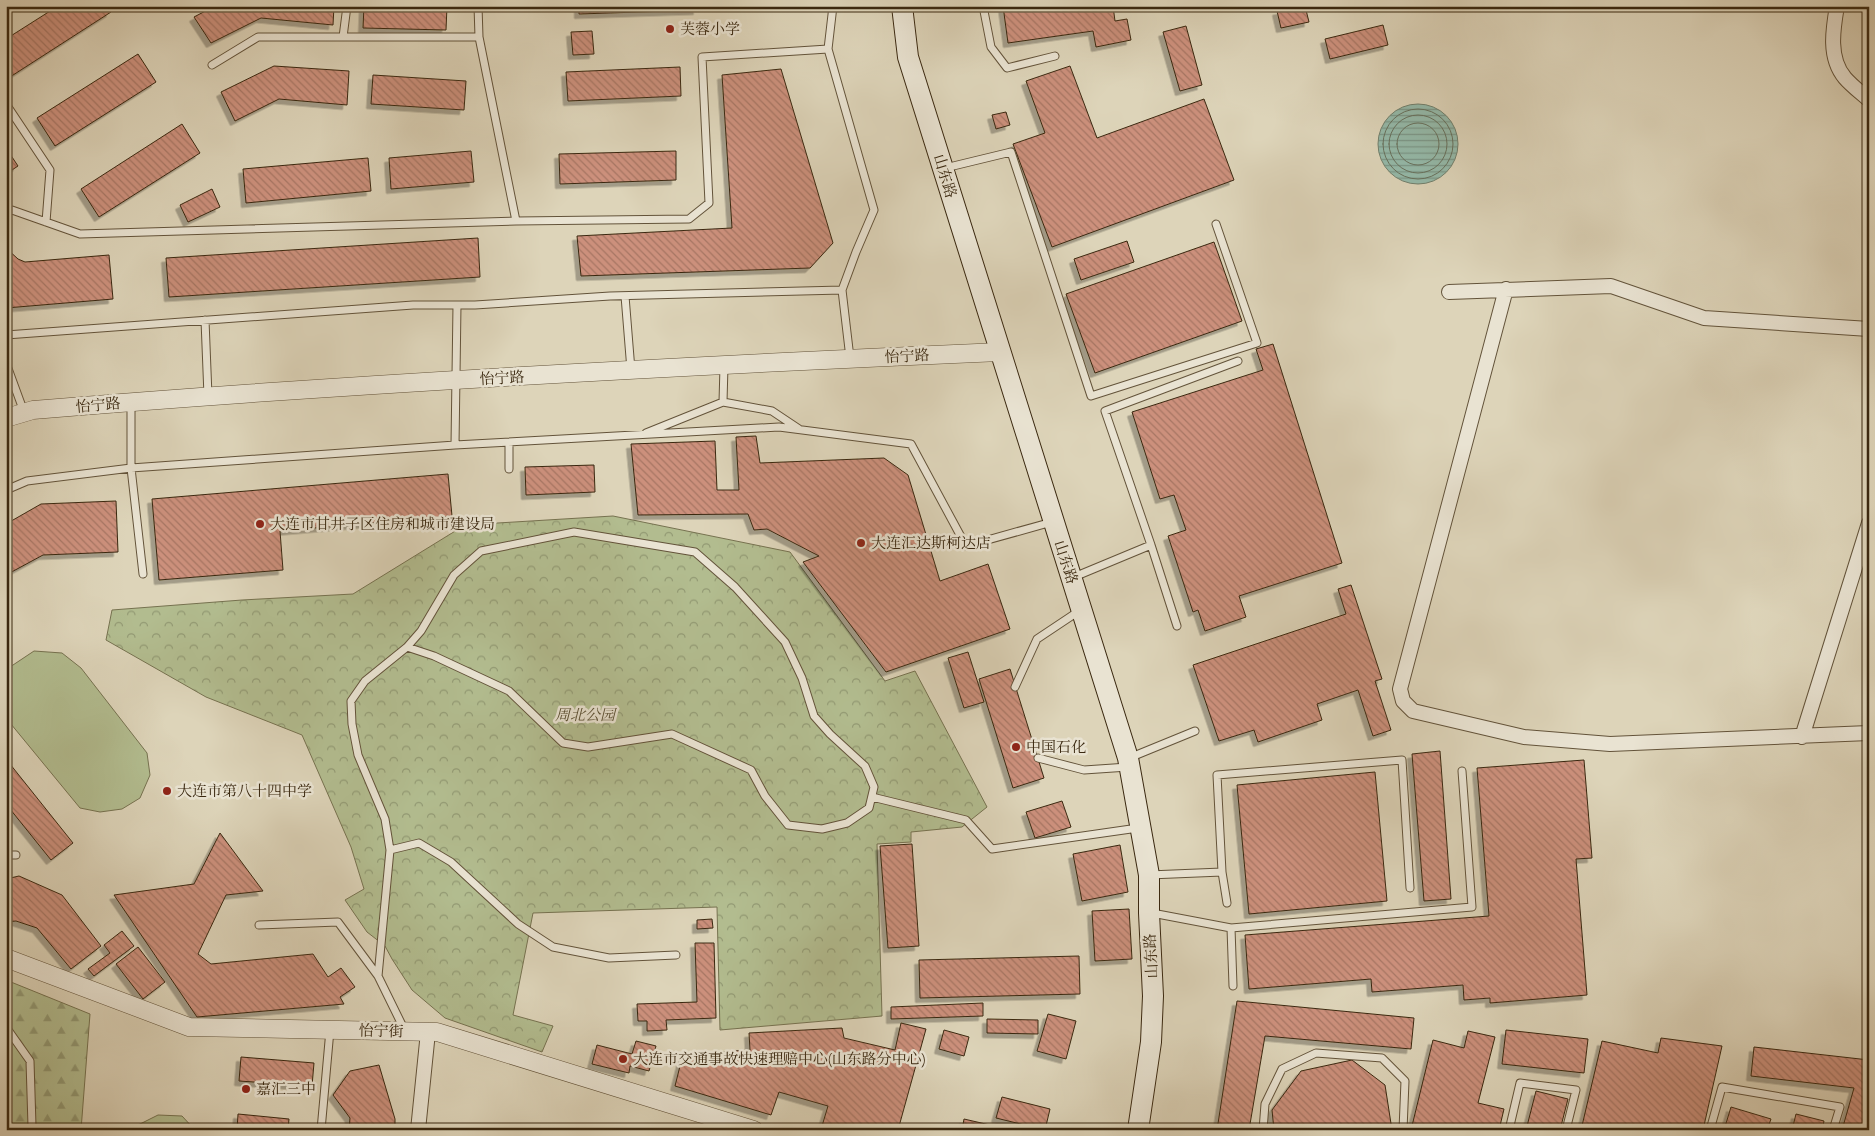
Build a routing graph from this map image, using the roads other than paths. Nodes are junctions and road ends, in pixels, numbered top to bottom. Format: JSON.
{"nodes":[{"id":1,"x":347,"y":6,"type":"edge"},
{"id":2,"x":478,"y":6,"type":"edge"},
{"id":3,"x":834,"y":6,"type":"edge"},
{"id":4,"x":902,"y":6,"type":"edge"},
{"id":5,"x":983,"y":6,"type":"edge"},
{"id":6,"x":1837,"y":6,"type":"edge"},
{"id":7,"x":343,"y":37,"type":"junction"},
{"id":8,"x":479,"y":37,"type":"junction"},
{"id":9,"x":828,"y":49,"type":"junction"},
{"id":10,"x":1055,"y":56,"type":"dead end"},
{"id":11,"x":212,"y":65,"type":"dead end"},
{"id":12,"x":1868,"y":99,"type":"edge"},
{"id":13,"x":6,"y":104,"type":"edge"},
{"id":14,"x":942,"y":168,"type":"junction"},
{"id":15,"x":6,"y":213,"type":"edge"},
{"id":16,"x":516,"y":221,"type":"junction"},
{"id":17,"x":46,"y":222,"type":"junction"},
{"id":18,"x":1216,"y":224,"type":"dead end"},
{"id":19,"x":1506,"y":289,"type":"junction"},
{"id":20,"x":842,"y":290,"type":"junction"},
{"id":21,"x":1449,"y":292,"type":"dead end"},
{"id":22,"x":625,"y":296,"type":"junction"},
{"id":23,"x":457,"y":305,"type":"junction"},
{"id":24,"x":206,"y":320,"type":"junction"},
{"id":25,"x":1869,"y":329,"type":"edge"},
{"id":26,"x":6,"y":335,"type":"edge"},
{"id":27,"x":1000,"y":352,"type":"junction"},
{"id":28,"x":850,"y":358,"type":"junction"},
{"id":29,"x":1238,"y":361,"type":"dead end"},
{"id":30,"x":6,"y":363,"type":"edge"},
{"id":31,"x":724,"y":365,"type":"junction"},
{"id":32,"x":631,"y":370,"type":"junction"},
{"id":33,"x":455,"y":380,"type":"junction"},
{"id":34,"x":208,"y":396,"type":"junction"},
{"id":35,"x":130,"y":402,"type":"junction"},
{"id":36,"x":723,"y":402,"type":"junction"},
{"id":37,"x":25,"y":413,"type":"junction"},
{"id":38,"x":6,"y":418,"type":"edge"},
{"id":39,"x":800,"y":430,"type":"junction"},
{"id":40,"x":641,"y":435,"type":"junction"},
{"id":41,"x":509,"y":443,"type":"junction"},
{"id":42,"x":455,"y":445,"type":"junction"},
{"id":43,"x":131,"y":468,"type":"junction"},
{"id":44,"x":509,"y":469,"type":"dead end"},
{"id":45,"x":6,"y":490,"type":"edge"},
{"id":46,"x":1054,"y":522,"type":"junction"},
{"id":47,"x":1869,"y":523,"type":"edge"},
{"id":48,"x":1151,"y":545,"type":"junction"},
{"id":49,"x":142,"y":574,"type":"dead end"},
{"id":50,"x":1072,"y":578,"type":"junction"},
{"id":51,"x":1081,"y":610,"type":"junction"},
{"id":52,"x":1177,"y":626,"type":"dead end"},
{"id":53,"x":408,"y":647,"type":"junction"},
{"id":54,"x":1015,"y":687,"type":"dead end"},
{"id":55,"x":1195,"y":731,"type":"dead end"},
{"id":56,"x":1869,"y":733,"type":"edge"},
{"id":57,"x":1802,"y":737,"type":"junction"},
{"id":58,"x":1038,"y":758,"type":"dead end"},
{"id":59,"x":1129,"y":762,"type":"junction"},
{"id":60,"x":1462,"y":771,"type":"dead end"},
{"id":61,"x":872,"y":797,"type":"junction"},
{"id":62,"x":1141,"y":827,"type":"junction"},
{"id":63,"x":390,"y":850,"type":"junction"},
{"id":64,"x":6,"y":855,"type":"edge"},
{"id":65,"x":16,"y":855,"type":"dead end"},
{"id":66,"x":1222,"y":872,"type":"junction"},
{"id":67,"x":1149,"y":875,"type":"junction"},
{"id":68,"x":1410,"y":888,"type":"dead end"},
{"id":69,"x":1226,"y":903,"type":"dead end"},
{"id":70,"x":1149,"y":913,"type":"junction"},
{"id":71,"x":259,"y":925,"type":"dead end"},
{"id":72,"x":1231,"y":928,"type":"junction"},
{"id":73,"x":676,"y":955,"type":"dead end"},
{"id":74,"x":6,"y":958,"type":"edge"},
{"id":75,"x":378,"y":976,"type":"junction"},
{"id":76,"x":1233,"y":986,"type":"dead end"},
{"id":77,"x":6,"y":1027,"type":"edge"},
{"id":78,"x":330,"y":1030,"type":"junction"},
{"id":79,"x":405,"y":1031,"type":"junction"},
{"id":80,"x":428,"y":1032,"type":"junction"},
{"id":81,"x":29,"y":1130,"type":"edge"},
{"id":82,"x":321,"y":1130,"type":"edge"},
{"id":83,"x":418,"y":1130,"type":"edge"},
{"id":84,"x":754,"y":1130,"type":"edge"},
{"id":85,"x":1138,"y":1130,"type":"edge"},
{"id":86,"x":1263,"y":1130,"type":"edge"},
{"id":87,"x":1403,"y":1130,"type":"edge"},
{"id":88,"x":1509,"y":1130,"type":"edge"},
{"id":89,"x":1566,"y":1130,"type":"edge"},
{"id":90,"x":1710,"y":1130,"type":"edge"},
{"id":91,"x":1833,"y":1130,"type":"edge"}],
"edges":[{"from":1,"to":7,"type":"lane"},
{"from":2,"to":8,"type":"lane"},
{"from":3,"to":9,"type":"lane"},
{"from":4,"to":14,"type":"main road","name":"山东路"},
{"from":5,"to":10,"type":"lane"},
{"from":6,"to":12,"type":"street"},
{"from":7,"to":8,"type":"lane"},
{"from":7,"to":11,"type":"lane"},
{"from":8,"to":16,"type":"lane"},
{"from":9,"to":16,"type":"lane"},
{"from":9,"to":20,"type":"lane"},
{"from":13,"to":17,"type":"lane"},
{"from":14,"to":18,"type":"lane"},
{"from":14,"to":27,"type":"main road","name":"山东路"},
{"from":15,"to":17,"type":"lane"},
{"from":16,"to":17,"type":"lane"},
{"from":19,"to":21,"type":"street"},
{"from":19,"to":25,"type":"street"},
{"from":19,"to":57,"type":"street"},
{"from":20,"to":22,"type":"lane"},
{"from":20,"to":28,"type":"lane"},
{"from":22,"to":23,"type":"lane"},
{"from":22,"to":32,"type":"lane"},
{"from":23,"to":24,"type":"lane"},
{"from":23,"to":33,"type":"lane"},
{"from":24,"to":26,"type":"lane"},
{"from":24,"to":34,"type":"lane"},
{"from":27,"to":28,"type":"street","name":"怡宁路"},
{"from":27,"to":46,"type":"main road","name":"山东路"},
{"from":28,"to":31,"type":"street","name":"怡宁路"},
{"from":29,"to":48,"type":"lane"},
{"from":30,"to":37,"type":"lane"},
{"from":31,"to":32,"type":"street","name":"怡宁路"},
{"from":31,"to":36,"type":"lane"},
{"from":32,"to":33,"type":"street","name":"怡宁路"},
{"from":33,"to":34,"type":"street","name":"怡宁路"},
{"from":33,"to":42,"type":"lane"},
{"from":34,"to":35,"type":"street","name":"怡宁路"},
{"from":35,"to":37,"type":"street","name":"怡宁路"},
{"from":35,"to":43,"type":"lane"},
{"from":36,"to":39,"type":"lane"},
{"from":36,"to":40,"type":"lane"},
{"from":37,"to":38,"type":"street","name":"怡宁路"},
{"from":39,"to":40,"type":"lane"},
{"from":39,"to":46,"type":"lane"},
{"from":40,"to":41,"type":"lane"},
{"from":41,"to":42,"type":"lane"},
{"from":41,"to":44,"type":"lane"},
{"from":42,"to":43,"type":"lane"},
{"from":43,"to":45,"type":"lane"},
{"from":43,"to":49,"type":"lane"},
{"from":46,"to":50,"type":"main road","name":"山东路"},
{"from":47,"to":57,"type":"street"},
{"from":48,"to":50,"type":"lane"},
{"from":48,"to":52,"type":"lane"},
{"from":50,"to":51,"type":"main road","name":"山东路"},
{"from":51,"to":54,"type":"lane"},
{"from":51,"to":59,"type":"main road","name":"山东路"},
{"from":53,"to":61,"type":"lane"},
{"from":53,"to":61,"type":"lane"},
{"from":53,"to":63,"type":"lane"},
{"from":55,"to":59,"type":"lane"},
{"from":56,"to":57,"type":"street"},
{"from":58,"to":59,"type":"lane"},
{"from":59,"to":62,"type":"main road","name":"山东路"},
{"from":60,"to":72,"type":"lane"},
{"from":61,"to":62,"type":"lane"},
{"from":62,"to":67,"type":"main road","name":"山东路"},
{"from":63,"to":73,"type":"lane"},
{"from":63,"to":75,"type":"lane"},
{"from":64,"to":65,"type":"lane"},
{"from":66,"to":67,"type":"lane"},
{"from":66,"to":68,"type":"lane"},
{"from":66,"to":69,"type":"lane"},
{"from":67,"to":70,"type":"main road","name":"山东路"},
{"from":70,"to":72,"type":"lane"},
{"from":70,"to":85,"type":"main road","name":"山东路"},
{"from":71,"to":75,"type":"lane"},
{"from":72,"to":76,"type":"lane"},
{"from":74,"to":78,"type":"street","name":"怡宁街"},
{"from":75,"to":79,"type":"lane"},
{"from":77,"to":81,"type":"lane"},
{"from":78,"to":79,"type":"street","name":"怡宁街"},
{"from":78,"to":82,"type":"lane"},
{"from":79,"to":80,"type":"street","name":"怡宁街"},
{"from":80,"to":83,"type":"street"},
{"from":80,"to":84,"type":"street","name":"怡宁街"},
{"from":86,"to":87,"type":"lane"},
{"from":88,"to":89,"type":"lane"},
{"from":90,"to":91,"type":"lane"}]}
